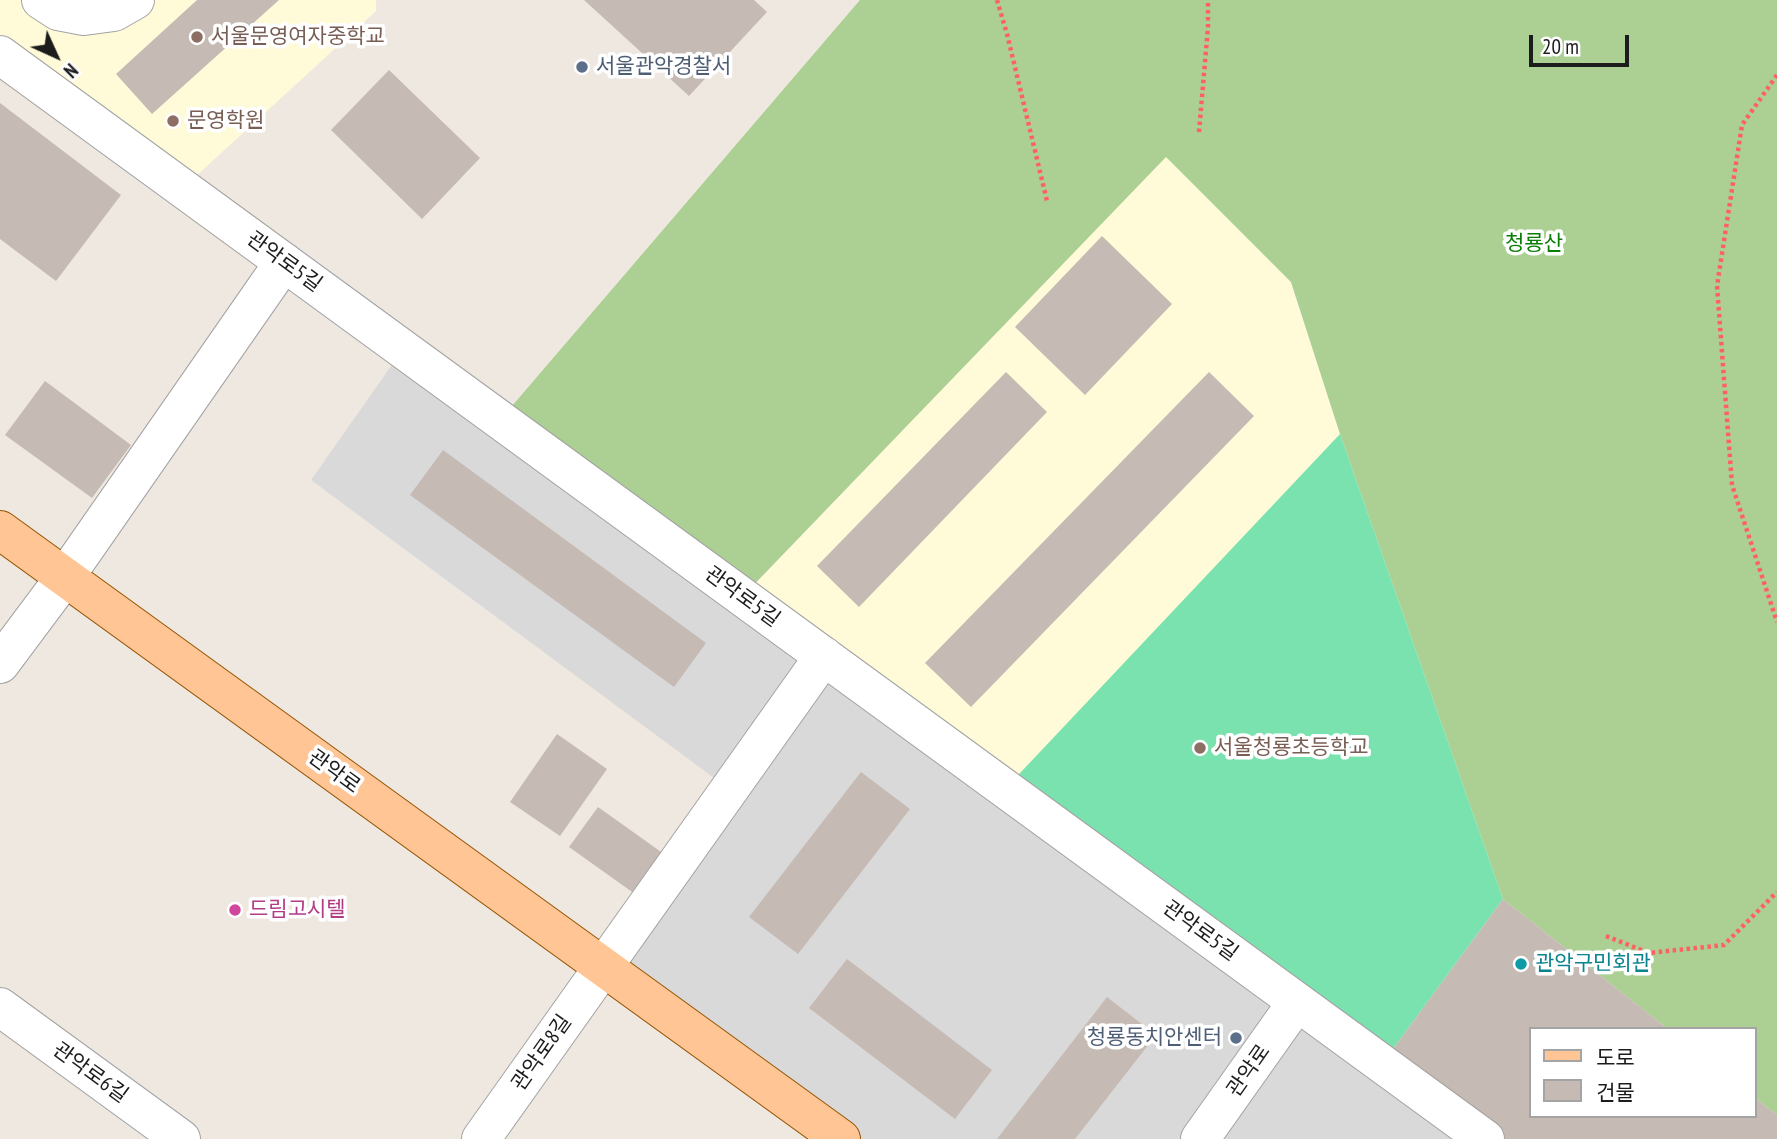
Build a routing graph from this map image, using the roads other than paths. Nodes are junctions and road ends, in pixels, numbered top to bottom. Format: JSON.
{"nodes":[{"id":1,"x":41,"y":0,"type":"edge"},
{"id":2,"x":135,"y":0,"type":"edge"},
{"id":3,"x":0,"y":55,"type":"edge"},
{"id":4,"x":284,"y":262,"type":"junction"},
{"id":5,"x":0,"y":530,"type":"edge"},
{"id":6,"x":65,"y":577,"type":"junction"},
{"id":7,"x":824,"y":656,"type":"junction"},
{"id":8,"x":0,"y":664,"type":"edge"},
{"id":9,"x":603,"y":967,"type":"junction"},
{"id":10,"x":1297,"y":1002,"type":"junction"},
{"id":11,"x":0,"y":1007,"type":"edge"},
{"id":12,"x":181,"y":1139,"type":"edge"},
{"id":13,"x":481,"y":1139,"type":"edge"},
{"id":14,"x":841,"y":1139,"type":"edge"},
{"id":15,"x":1200,"y":1139,"type":"edge"},
{"id":16,"x":1485,"y":1139,"type":"edge"}],
"edges":[{"from":1,"to":2,"type":"street"},
{"from":3,"to":4,"type":"street","name":"관악로5길"},
{"from":4,"to":6,"type":"street"},
{"from":4,"to":7,"type":"street","name":"관악로5길"},
{"from":5,"to":6,"type":"main road","name":"관악로"},
{"from":6,"to":8,"type":"street"},
{"from":6,"to":9,"type":"main road","name":"관악로"},
{"from":7,"to":9,"type":"street"},
{"from":7,"to":10,"type":"street","name":"관악로5길"},
{"from":9,"to":13,"type":"street","name":"관악로8길"},
{"from":9,"to":14,"type":"main road","name":"관악로"},
{"from":10,"to":15,"type":"street","name":"관악로"},
{"from":10,"to":16,"type":"street","name":"관악로5길"},
{"from":11,"to":12,"type":"street","name":"관악로6길"}]}
